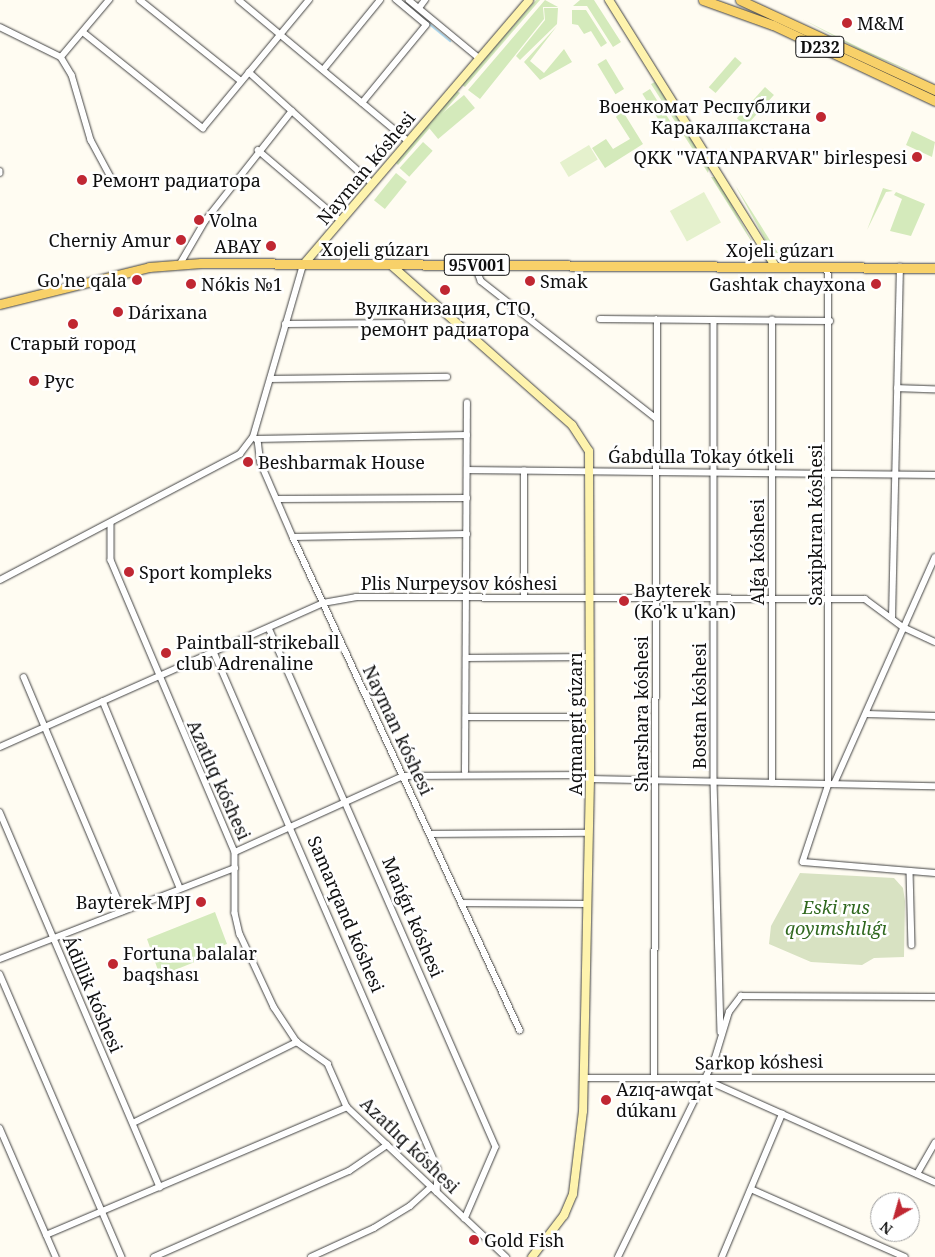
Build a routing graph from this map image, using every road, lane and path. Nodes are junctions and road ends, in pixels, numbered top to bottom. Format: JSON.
{"nodes":[{"id":1,"x":109,"y":0,"type":"edge"},
{"id":2,"x":140,"y":0,"type":"edge"},
{"id":3,"x":239,"y":0,"type":"edge"},
{"id":4,"x":309,"y":0,"type":"edge"},
{"id":5,"x":380,"y":0,"type":"edge"},
{"id":6,"x":396,"y":0,"type":"edge"},
{"id":7,"x":409,"y":0,"type":"edge"},
{"id":8,"x":425,"y":0,"type":"edge"},
{"id":9,"x":529,"y":0,"type":"edge"},
{"id":10,"x":609,"y":0,"type":"edge"},
{"id":11,"x":703,"y":0,"type":"edge"},
{"id":12,"x":740,"y":0,"type":"edge"},
{"id":13,"x":419,"y":8,"type":"junction"},
{"id":14,"x":788,"y":20,"type":"junction"},
{"id":15,"x":0,"y":27,"type":"edge"},
{"id":16,"x":783,"y":29,"type":"junction"},
{"id":17,"x":83,"y":32,"type":"junction"},
{"id":18,"x":280,"y":35,"type":"junction"},
{"id":19,"x":61,"y":57,"type":"junction"},
{"id":20,"x":479,"y":58,"type":"junction"},
{"id":21,"x":323,"y":70,"type":"junction"},
{"id":22,"x":249,"y":72,"type":"junction"},
{"id":23,"x":242,"y":81,"type":"junction"},
{"id":24,"x":931,"y":88,"type":"edge"},
{"id":25,"x":924,"y":96,"type":"junction"},
{"id":26,"x":935,"y":101,"type":"edge"},
{"id":27,"x":362,"y":103,"type":"junction"},
{"id":28,"x":292,"y":111,"type":"junction"},
{"id":29,"x":408,"y":141,"type":"junction"},
{"id":30,"x":258,"y":150,"type":"junction"},
{"id":31,"x":112,"y":179,"type":"dead end"},
{"id":32,"x":372,"y":184,"type":"junction"},
{"id":33,"x":340,"y":221,"type":"junction"},
{"id":34,"x":180,"y":264,"type":"junction"},
{"id":35,"x":303,"y":265,"type":"junction"},
{"id":36,"x":391,"y":265,"type":"junction"},
{"id":37,"x":475,"y":265,"type":"junction"},
{"id":38,"x":775,"y":266,"type":"junction"},
{"id":39,"x":828,"y":267,"type":"junction"},
{"id":40,"x":900,"y":267,"type":"junction"},
{"id":41,"x":935,"y":268,"type":"edge"},
{"id":42,"x":0,"y":304,"type":"edge"},
{"id":43,"x":600,"y":319,"type":"dead end"},
{"id":44,"x":657,"y":320,"type":"junction"},
{"id":45,"x":714,"y":320,"type":"junction"},
{"id":46,"x":772,"y":320,"type":"junction"},
{"id":47,"x":830,"y":321,"type":"junction"},
{"id":48,"x":401,"y":323,"type":"dead end"},
{"id":49,"x":285,"y":324,"type":"junction"},
{"id":50,"x":447,"y":378,"type":"dead end"},
{"id":51,"x":271,"y":379,"type":"junction"},
{"id":52,"x":898,"y":388,"type":"junction"},
{"id":53,"x":935,"y":389,"type":"edge"},
{"id":54,"x":467,"y":403,"type":"dead end"},
{"id":55,"x":656,"y":418,"type":"junction"},
{"id":56,"x":467,"y":436,"type":"junction"},
{"id":57,"x":255,"y":438,"type":"junction"},
{"id":58,"x":467,"y":470,"type":"junction"},
{"id":59,"x":524,"y":470,"type":"junction"},
{"id":60,"x":591,"y":471,"type":"junction"},
{"id":61,"x":830,"y":471,"type":"junction"},
{"id":62,"x":658,"y":472,"type":"junction"},
{"id":63,"x":714,"y":472,"type":"junction"},
{"id":64,"x":892,"y":472,"type":"junction"},
{"id":65,"x":773,"y":473,"type":"junction"},
{"id":66,"x":935,"y":475,"type":"edge"},
{"id":67,"x":467,"y":498,"type":"junction"},
{"id":68,"x":277,"y":499,"type":"junction"},
{"id":69,"x":111,"y":523,"type":"junction"},
{"id":70,"x":466,"y":534,"type":"junction"},
{"id":71,"x":293,"y":537,"type":"junction"},
{"id":72,"x":935,"y":557,"type":"edge"},
{"id":73,"x":0,"y":580,"type":"edge"},
{"id":74,"x":466,"y":595,"type":"junction"},
{"id":75,"x":524,"y":596,"type":"junction"},
{"id":76,"x":772,"y":597,"type":"junction"},
{"id":77,"x":830,"y":597,"type":"junction"},
{"id":78,"x":657,"y":598,"type":"junction"},
{"id":79,"x":713,"y":598,"type":"junction"},
{"id":80,"x":590,"y":599,"type":"junction"},
{"id":81,"x":323,"y":603,"type":"junction"},
{"id":82,"x":892,"y":618,"type":"junction"},
{"id":83,"x":903,"y":627,"type":"junction"},
{"id":84,"x":269,"y":628,"type":"junction"},
{"id":85,"x":935,"y":642,"type":"edge"},
{"id":86,"x":214,"y":652,"type":"junction"},
{"id":87,"x":590,"y":657,"type":"junction"},
{"id":88,"x":466,"y":658,"type":"junction"},
{"id":89,"x":24,"y":677,"type":"dead end"},
{"id":90,"x":157,"y":677,"type":"junction"},
{"id":91,"x":103,"y":702,"type":"junction"},
{"id":92,"x":867,"y":714,"type":"junction"},
{"id":93,"x":935,"y":716,"type":"edge"},
{"id":94,"x":466,"y":717,"type":"junction"},
{"id":95,"x":590,"y":717,"type":"junction"},
{"id":96,"x":47,"y":727,"type":"junction"},
{"id":97,"x":0,"y":748,"type":"edge"},
{"id":98,"x":465,"y":772,"type":"junction"},
{"id":99,"x":403,"y":776,"type":"junction"},
{"id":100,"x":590,"y":777,"type":"junction"},
{"id":101,"x":656,"y":781,"type":"junction"},
{"id":102,"x":714,"y":782,"type":"junction"},
{"id":103,"x":772,"y":783,"type":"junction"},
{"id":104,"x":832,"y":784,"type":"junction"},
{"id":105,"x":935,"y":786,"type":"edge"},
{"id":106,"x":348,"y":802,"type":"junction"},
{"id":107,"x":0,"y":812,"type":"edge"},
{"id":108,"x":293,"y":828,"type":"junction"},
{"id":109,"x":589,"y":833,"type":"junction"},
{"id":110,"x":430,"y":834,"type":"junction"},
{"id":111,"x":235,"y":852,"type":"junction"},
{"id":112,"x":235,"y":868,"type":"junction"},
{"id":113,"x":910,"y":871,"type":"junction"},
{"id":114,"x":935,"y":873,"type":"edge"},
{"id":115,"x":180,"y":888,"type":"junction"},
{"id":116,"x":462,"y":903,"type":"junction"},
{"id":117,"x":587,"y":904,"type":"junction"},
{"id":118,"x":123,"y":911,"type":"junction"},
{"id":119,"x":52,"y":937,"type":"junction"},
{"id":120,"x":912,"y":945,"type":"dead end"},
{"id":121,"x":0,"y":959,"type":"edge"},
{"id":122,"x":0,"y":974,"type":"edge"},
{"id":123,"x":935,"y":997,"type":"edge"},
{"id":124,"x":520,"y":1030,"type":"dead end"},
{"id":125,"x":720,"y":1032,"type":"junction"},
{"id":126,"x":296,"y":1042,"type":"junction"},
{"id":127,"x":583,"y":1078,"type":"junction"},
{"id":128,"x":654,"y":1078,"type":"junction"},
{"id":129,"x":702,"y":1078,"type":"junction"},
{"id":130,"x":935,"y":1078,"type":"edge"},
{"id":131,"x":347,"y":1107,"type":"junction"},
{"id":132,"x":782,"y":1114,"type":"junction"},
{"id":133,"x":133,"y":1122,"type":"junction"},
{"id":134,"x":0,"y":1128,"type":"edge"},
{"id":135,"x":935,"y":1143,"type":"edge"},
{"id":136,"x":387,"y":1145,"type":"junction"},
{"id":137,"x":917,"y":1174,"type":"junction"},
{"id":138,"x":935,"y":1182,"type":"edge"},
{"id":139,"x":160,"y":1187,"type":"junction"},
{"id":140,"x":431,"y":1187,"type":"junction"},
{"id":141,"x":751,"y":1189,"type":"junction"},
{"id":142,"x":437,"y":1192,"type":"junction"},
{"id":143,"x":103,"y":1211,"type":"junction"},
{"id":144,"x":465,"y":1219,"type":"junction"},
{"id":145,"x":46,"y":1235,"type":"junction"},
{"id":146,"x":56,"y":1257,"type":"edge"},
{"id":147,"x":122,"y":1257,"type":"edge"},
{"id":148,"x":154,"y":1257,"type":"edge"},
{"id":149,"x":311,"y":1257,"type":"edge"},
{"id":150,"x":506,"y":1257,"type":"edge"},
{"id":151,"x":532,"y":1257,"type":"edge"},
{"id":152,"x":618,"y":1257,"type":"edge"},
{"id":153,"x":722,"y":1257,"type":"edge"},
{"id":154,"x":905,"y":1257,"type":"edge"}],
"edges":[{"from":1,"to":17,"type":"street"},
{"from":2,"to":23,"type":"street"},
{"from":3,"to":18,"type":"street"},
{"from":4,"to":18,"type":"street"},
{"from":5,"to":21,"type":"street"},
{"from":6,"to":27,"type":"street"},
{"from":7,"to":13,"type":"street"},
{"from":8,"to":13,"type":"street"},
{"from":9,"to":20,"type":"street","name":"Nayman kóshesi"},
{"from":10,"to":38,"type":"street"},
{"from":11,"to":16,"type":"main road","number":"D232"},
{"from":12,"to":14,"type":"main road","number":"D232"},
{"from":13,"to":20,"type":"street"},
{"from":14,"to":16,"type":"main road"},
{"from":14,"to":24,"type":"main road","number":"D232"},
{"from":15,"to":19,"type":"street"},
{"from":16,"to":25,"type":"main road","number":"D232"},
{"from":17,"to":19,"type":"street"},
{"from":17,"to":23,"type":"street"},
{"from":18,"to":21,"type":"street"},
{"from":18,"to":22,"type":"street"},
{"from":19,"to":31,"type":"street"},
{"from":20,"to":29,"type":"street","name":"Nayman kóshesi"},
{"from":21,"to":27,"type":"street"},
{"from":22,"to":23,"type":"street"},
{"from":22,"to":28,"type":"street"},
{"from":24,"to":25,"type":"main road"},
{"from":25,"to":26,"type":"main road","number":"D232"},
{"from":27,"to":29,"type":"street"},
{"from":28,"to":30,"type":"street"},
{"from":28,"to":32,"type":"street"},
{"from":29,"to":32,"type":"street","name":"Nayman kóshesi"},
{"from":30,"to":33,"type":"street"},
{"from":30,"to":34,"type":"street"},
{"from":32,"to":33,"type":"street","name":"Nayman kóshesi"},
{"from":33,"to":35,"type":"street","name":"Nayman kóshesi"},
{"from":34,"to":35,"type":"main road","name":"Xojeli gúzarı","number":"95V001"},
{"from":34,"to":42,"type":"main road","name":"Xojeli gúzarı","number":"95V001"},
{"from":35,"to":36,"type":"main road","name":"Xojeli gúzarı","number":"95V001"},
{"from":35,"to":49,"type":"street","name":"Nayman kóshesi"},
{"from":36,"to":37,"type":"main road","name":"Xojeli gúzarı","number":"95V001"},
{"from":36,"to":60,"type":"street","name":"Aqmangıt gúzarı"},
{"from":37,"to":38,"type":"main road","name":"Xojeli gúzarı","number":"95V001"},
{"from":37,"to":55,"type":"street"},
{"from":38,"to":39,"type":"main road","name":"Xojeli gúzarı","number":"95V001"},
{"from":39,"to":40,"type":"main road","name":"Xojeli gúzarı","number":"95V001"},
{"from":39,"to":47,"type":"street","name":"Saxipkıran kóshesi"},
{"from":40,"to":41,"type":"main road","name":"Xojeli gúzarı","number":"95V001"},
{"from":40,"to":52,"type":"street"},
{"from":43,"to":44,"type":"street"},
{"from":44,"to":45,"type":"street"},
{"from":44,"to":55,"type":"street","name":"Sharshara kóshesi"},
{"from":45,"to":46,"type":"street"},
{"from":45,"to":63,"type":"street","name":"Bostan kóshesi"},
{"from":46,"to":47,"type":"street"},
{"from":46,"to":65,"type":"street","name":"Alǵa kóshesi"},
{"from":47,"to":61,"type":"street","name":"Saxipkıran kóshesi"},
{"from":48,"to":49,"type":"street"},
{"from":49,"to":51,"type":"street","name":"Nayman kóshesi"},
{"from":50,"to":51,"type":"street"},
{"from":51,"to":57,"type":"street","name":"Nayman kóshesi"},
{"from":52,"to":53,"type":"street"},
{"from":52,"to":64,"type":"street"},
{"from":54,"to":56,"type":"street"},
{"from":55,"to":62,"type":"street","name":"Sharshara kóshesi"},
{"from":56,"to":57,"type":"street"},
{"from":56,"to":58,"type":"street"},
{"from":57,"to":68,"type":"street","name":"Nayman kóshesi"},
{"from":57,"to":69,"type":"street"},
{"from":58,"to":59,"type":"street","name":"Ǵabdulla Tokay ótkeli"},
{"from":58,"to":67,"type":"street"},
{"from":59,"to":60,"type":"street","name":"Ǵabdulla Tokay ótkeli"},
{"from":59,"to":75,"type":"street"},
{"from":60,"to":62,"type":"street","name":"Ǵabdulla Tokay ótkeli"},
{"from":60,"to":80,"type":"street","name":"Aqmangıt gúzarı"},
{"from":61,"to":64,"type":"street","name":"Ǵabdulla Tokay ótkeli"},
{"from":61,"to":65,"type":"street","name":"Ǵabdulla Tokay ótkeli"},
{"from":61,"to":77,"type":"street","name":"Saxipkıran kóshesi"},
{"from":62,"to":63,"type":"street","name":"Ǵabdulla Tokay ótkeli"},
{"from":62,"to":78,"type":"street","name":"Sharshara kóshesi"},
{"from":63,"to":65,"type":"street","name":"Ǵabdulla Tokay ótkeli"},
{"from":63,"to":79,"type":"street","name":"Bostan kóshesi"},
{"from":64,"to":66,"type":"street","name":"Ǵabdulla Tokay ótkeli"},
{"from":64,"to":82,"type":"street"},
{"from":65,"to":76,"type":"street","name":"Alǵa kóshesi"},
{"from":67,"to":68,"type":"street"},
{"from":67,"to":70,"type":"street"},
{"from":68,"to":71,"type":"street","name":"Nayman kóshesi"},
{"from":69,"to":73,"type":"street"},
{"from":69,"to":90,"type":"street","name":"Azatlıq kóshesi"},
{"from":70,"to":71,"type":"street"},
{"from":70,"to":74,"type":"street"},
{"from":71,"to":81,"type":"street","name":"Nayman kóshesi"},
{"from":72,"to":83,"type":"street"},
{"from":74,"to":75,"type":"street","name":"Plis Nurpeysov kóshesi"},
{"from":74,"to":81,"type":"street","name":"Plis Nurpeysov kóshesi"},
{"from":74,"to":88,"type":"street"},
{"from":75,"to":80,"type":"street","name":"Plis Nurpeysov kóshesi"},
{"from":76,"to":77,"type":"street","name":"Plis Nurpeysov kóshesi"},
{"from":76,"to":79,"type":"street","name":"Plis Nurpeysov kóshesi"},
{"from":76,"to":103,"type":"street","name":"Alǵa kóshesi"},
{"from":77,"to":82,"type":"street","name":"Plis Nurpeysov kóshesi"},
{"from":77,"to":104,"type":"street","name":"Saxipkıran kóshesi"},
{"from":78,"to":79,"type":"street","name":"Plis Nurpeysov kóshesi"},
{"from":78,"to":80,"type":"street","name":"Plis Nurpeysov kóshesi"},
{"from":78,"to":101,"type":"street","name":"Sharshara kóshesi"},
{"from":79,"to":102,"type":"street","name":"Bostan kóshesi"},
{"from":80,"to":87,"type":"street","name":"Aqmangıt gúzarı"},
{"from":81,"to":84,"type":"street","name":"Plis Nurpeysov kóshesi"},
{"from":81,"to":99,"type":"street","name":"Nayman kóshesi"},
{"from":82,"to":83,"type":"street","name":"Plis Nurpeysov kóshesi"},
{"from":83,"to":85,"type":"street","name":"Plis Nurpeysov kóshesi"},
{"from":83,"to":92,"type":"street"},
{"from":84,"to":86,"type":"street","name":"Plis Nurpeysov kóshesi"},
{"from":84,"to":106,"type":"street","name":"Mańǵıt kóshesi"},
{"from":86,"to":90,"type":"street","name":"Plis Nurpeysov kóshesi"},
{"from":86,"to":108,"type":"street","name":"Samarqand kóshesi"},
{"from":87,"to":88,"type":"street"},
{"from":87,"to":95,"type":"street","name":"Aqmangıt gúzarı"},
{"from":88,"to":94,"type":"street"},
{"from":89,"to":96,"type":"street"},
{"from":90,"to":91,"type":"street","name":"Plis Nurpeysov kóshesi"},
{"from":90,"to":111,"type":"street","name":"Azatlıq kóshesi"},
{"from":91,"to":96,"type":"street","name":"Plis Nurpeysov kóshesi"},
{"from":91,"to":115,"type":"street"},
{"from":92,"to":93,"type":"street"},
{"from":92,"to":104,"type":"street"},
{"from":94,"to":95,"type":"street"},
{"from":94,"to":98,"type":"street"},
{"from":95,"to":100,"type":"street","name":"Aqmangıt gúzarı"},
{"from":96,"to":97,"type":"street","name":"Plis Nurpeysov kóshesi"},
{"from":96,"to":118,"type":"street"},
{"from":98,"to":99,"type":"street"},
{"from":98,"to":100,"type":"street"},
{"from":99,"to":106,"type":"street"},
{"from":99,"to":110,"type":"street","name":"Nayman kóshesi"},
{"from":100,"to":101,"type":"street"},
{"from":100,"to":109,"type":"street","name":"Aqmangıt gúzarı"},
{"from":101,"to":102,"type":"street"},
{"from":101,"to":128,"type":"street","name":"Sharshara kóshesi"},
{"from":102,"to":103,"type":"street"},
{"from":102,"to":125,"type":"street","name":"Bostan kóshesi"},
{"from":103,"to":104,"type":"street"},
{"from":104,"to":105,"type":"street"},
{"from":104,"to":113,"type":"street"},
{"from":106,"to":108,"type":"street"},
{"from":106,"to":144,"type":"street","name":"Mańǵıt kóshesi"},
{"from":107,"to":119,"type":"street","name":"Ádillik kóshesi"},
{"from":108,"to":111,"type":"street"},
{"from":108,"to":142,"type":"street","name":"Samarqand kóshesi"},
{"from":109,"to":110,"type":"street"},
{"from":109,"to":117,"type":"street","name":"Aqmangıt gúzarı"},
{"from":110,"to":116,"type":"street","name":"Nayman kóshesi"},
{"from":111,"to":112,"type":"street","name":"Azatlıq kóshesi"},
{"from":112,"to":115,"type":"street"},
{"from":112,"to":126,"type":"street","name":"Azatlıq kóshesi"},
{"from":113,"to":114,"type":"street"},
{"from":113,"to":120,"type":"street"},
{"from":115,"to":118,"type":"street"},
{"from":116,"to":117,"type":"street"},
{"from":116,"to":124,"type":"street","name":"Nayman kóshesi"},
{"from":117,"to":127,"type":"street","name":"Aqmangıt gúzarı"},
{"from":118,"to":119,"type":"street"},
{"from":119,"to":121,"type":"street"},
{"from":119,"to":133,"type":"street","name":"Ádillik kóshesi"},
{"from":122,"to":143,"type":"street"},
{"from":123,"to":125,"type":"street"},
{"from":125,"to":129,"type":"street"},
{"from":126,"to":131,"type":"street","name":"Azatlıq kóshesi"},
{"from":126,"to":133,"type":"street"},
{"from":127,"to":128,"type":"street","name":"Sarkop kóshesi"},
{"from":127,"to":151,"type":"street","name":"Aqmangıt gúzarı"},
{"from":128,"to":129,"type":"street","name":"Sarkop kóshesi"},
{"from":129,"to":130,"type":"street","name":"Sarkop kóshesi"},
{"from":129,"to":132,"type":"street"},
{"from":129,"to":152,"type":"street"},
{"from":131,"to":136,"type":"street","name":"Azatlıq kóshesi"},
{"from":131,"to":139,"type":"street"},
{"from":132,"to":137,"type":"street"},
{"from":132,"to":141,"type":"street"},
{"from":133,"to":139,"type":"street","name":"Ádillik kóshesi"},
{"from":134,"to":145,"type":"street"},
{"from":135,"to":137,"type":"street"},
{"from":136,"to":140,"type":"street","name":"Azatlıq kóshesi"},
{"from":136,"to":148,"type":"street"},
{"from":137,"to":138,"type":"street"},
{"from":139,"to":143,"type":"street"},
{"from":140,"to":142,"type":"street","name":"Azatlıq kóshesi"},
{"from":140,"to":149,"type":"street"},
{"from":141,"to":153,"type":"street"},
{"from":141,"to":154,"type":"street"},
{"from":142,"to":144,"type":"street","name":"Azatlıq kóshesi"},
{"from":143,"to":145,"type":"street"},
{"from":143,"to":147,"type":"street"},
{"from":144,"to":150,"type":"street","name":"Azatlıq kóshesi"},
{"from":145,"to":146,"type":"street"}]}
